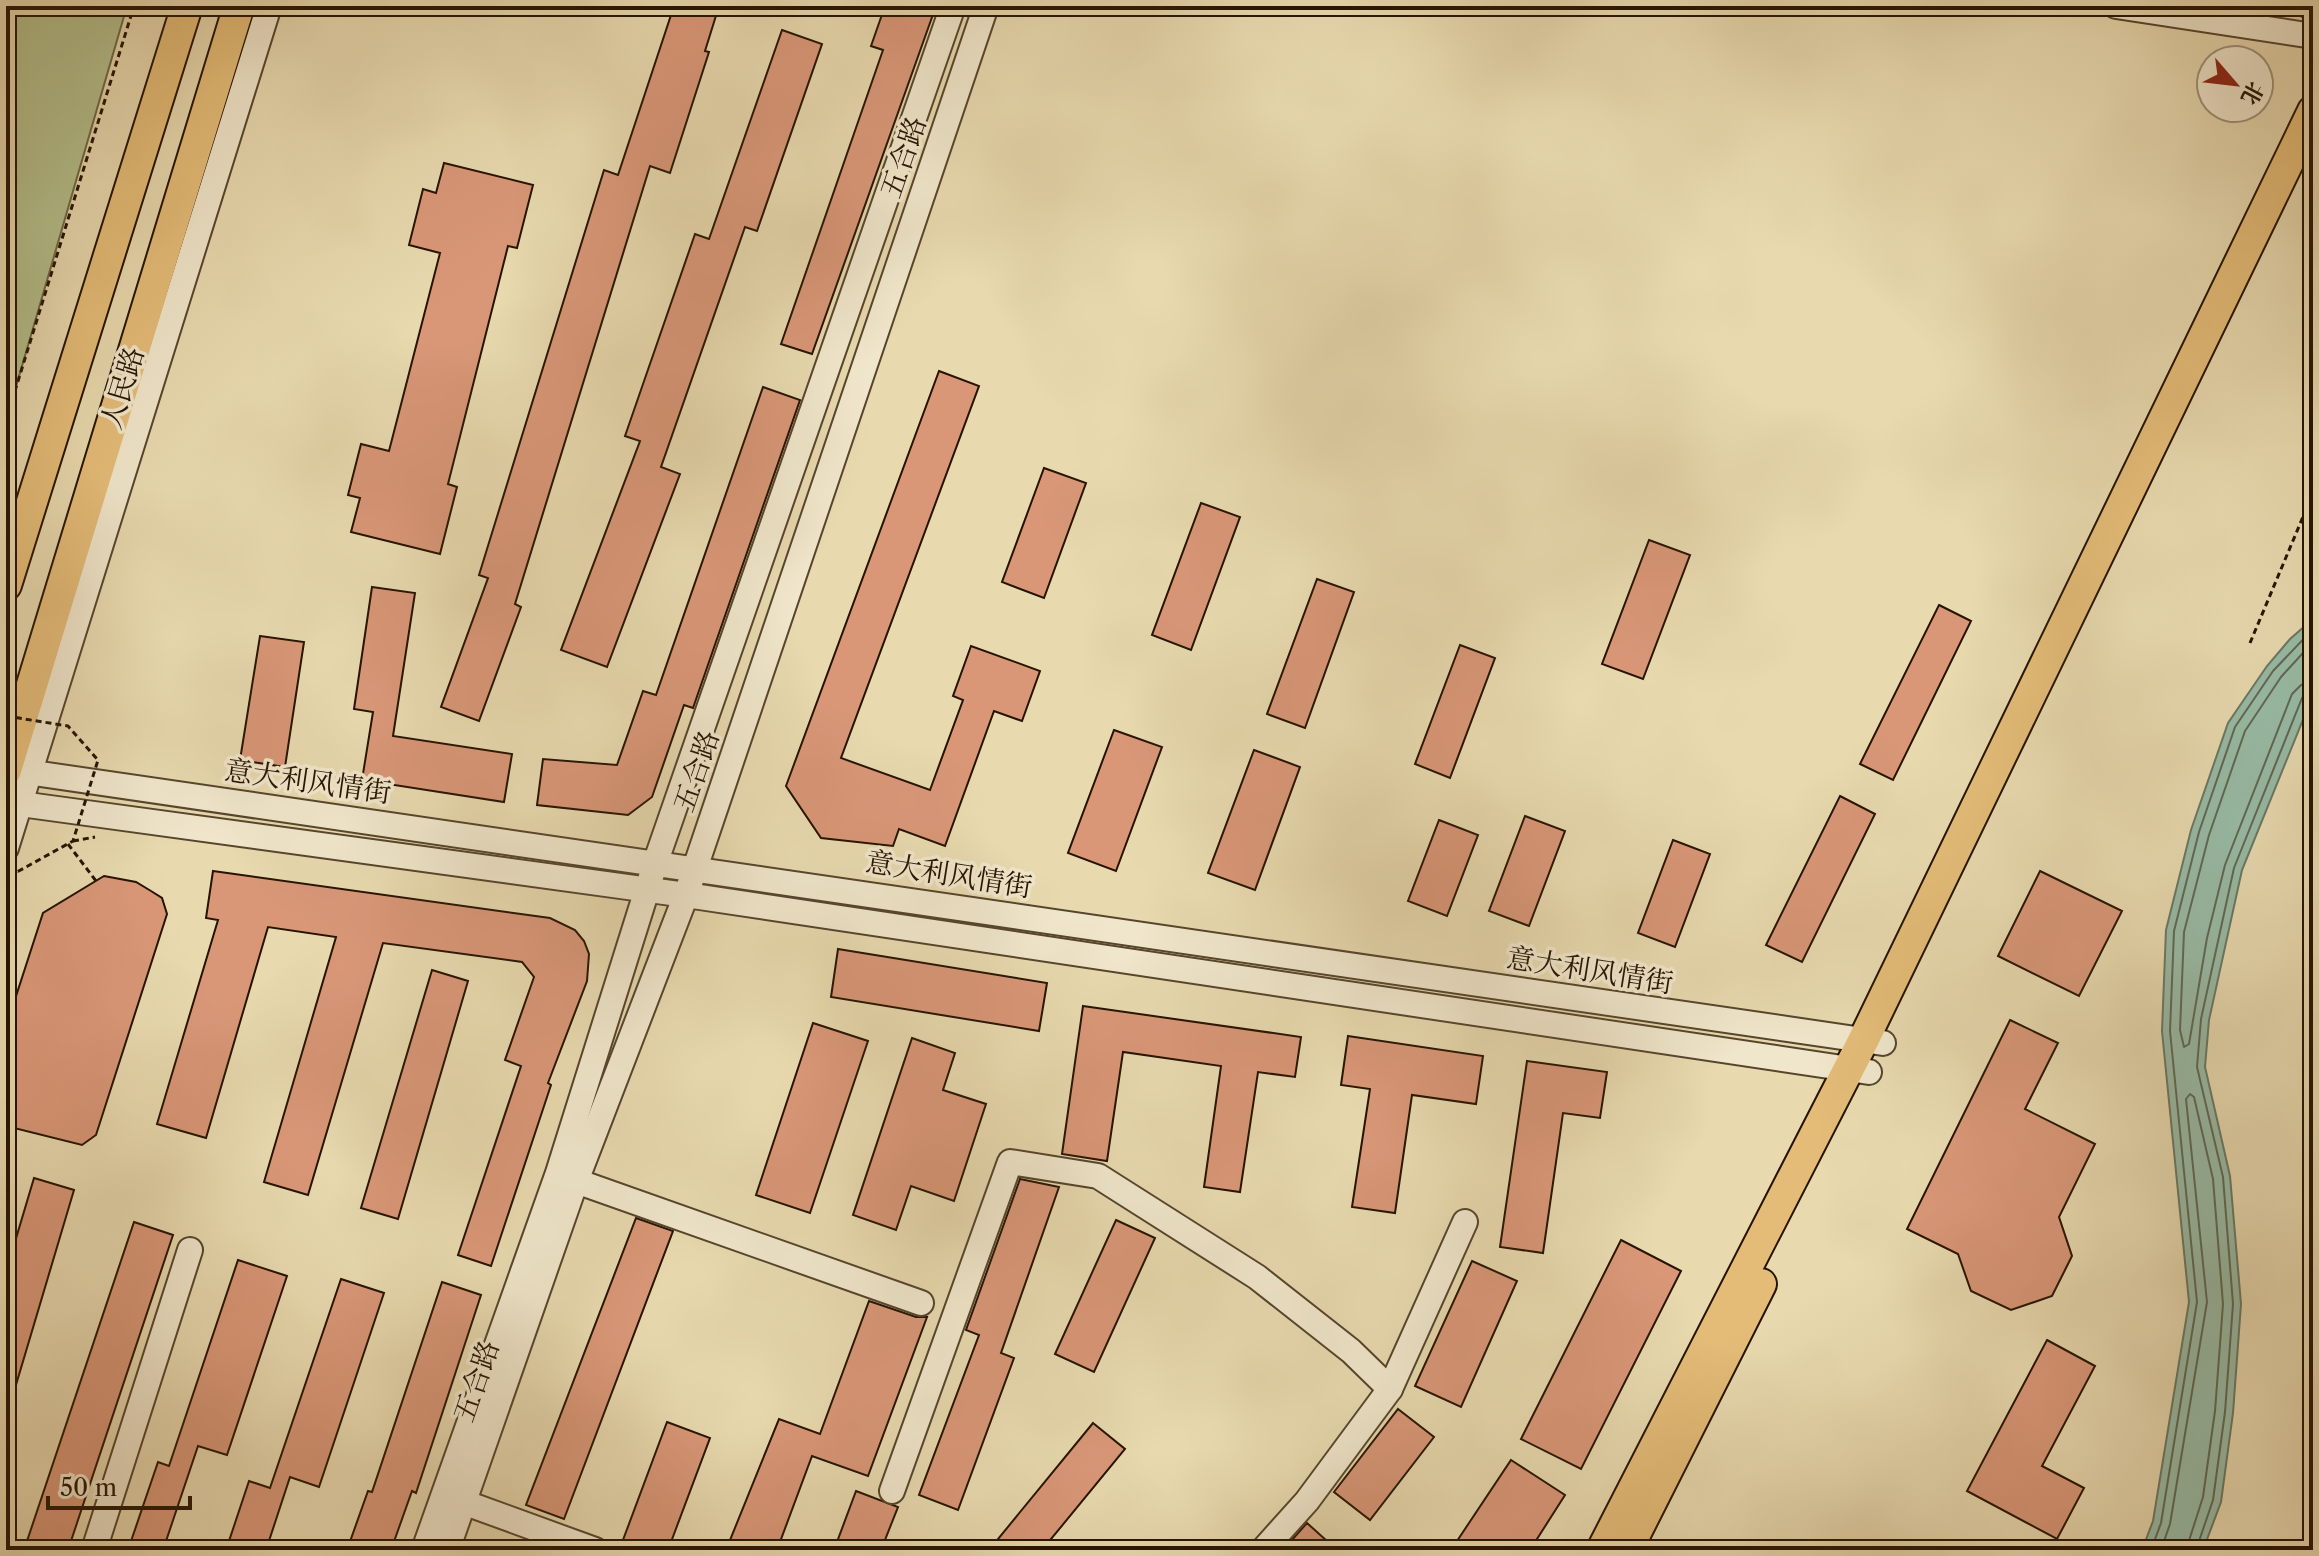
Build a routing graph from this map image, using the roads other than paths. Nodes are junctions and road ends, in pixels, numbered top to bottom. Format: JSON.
{"nodes":[{"id":1,"x":187,"y":6,"type":"edge"},
{"id":2,"x":239,"y":6,"type":"edge"},
{"id":3,"x":269,"y":6,"type":"edge"},
{"id":4,"x":953,"y":6,"type":"edge"},
{"id":5,"x":986,"y":6,"type":"edge"},
{"id":6,"x":2116,"y":6,"type":"edge"},
{"id":7,"x":2313,"y":36,"type":"edge"},
{"id":8,"x":2313,"y":111,"type":"edge"},
{"id":9,"x":2313,"y":158,"type":"edge"},
{"id":10,"x":6,"y":585,"type":"edge"},
{"id":11,"x":12,"y":770,"type":"edge"},
{"id":12,"x":13,"y":803,"type":"edge"},
{"id":13,"x":6,"y":848,"type":"edge"},
{"id":14,"x":656,"y":861,"type":"junction"},
{"id":15,"x":695,"y":867,"type":"junction"},
{"id":16,"x":649,"y":890,"type":"junction"},
{"id":17,"x":686,"y":895,"type":"junction"},
{"id":18,"x":1866,"y":1056,"type":"junction"},
{"id":19,"x":576,"y":1181,"type":"junction"},
{"id":20,"x":1465,"y":1222,"type":"dead end"},
{"id":21,"x":190,"y":1250,"type":"dead end"},
{"id":22,"x":921,"y":1303,"type":"dead end"},
{"id":23,"x":1390,"y":1389,"type":"junction"},
{"id":24,"x":892,"y":1491,"type":"dead end"},
{"id":25,"x":456,"y":1499,"type":"junction"},
{"id":26,"x":94,"y":1550,"type":"edge"},
{"id":27,"x":424,"y":1550,"type":"edge"},
{"id":28,"x":447,"y":1550,"type":"edge"},
{"id":29,"x":595,"y":1550,"type":"edge"},
{"id":30,"x":1263,"y":1550,"type":"edge"},
{"id":31,"x":1602,"y":1550,"type":"edge"},
{"id":32,"x":1627,"y":1550,"type":"edge"}],
"edges":[{"from":1,"to":10,"type":"main road","name":"人民路"},
{"from":2,"to":11,"type":"main road","name":"人民路"},
{"from":3,"to":11,"type":"street"},
{"from":4,"to":14,"type":"street","name":"五合路"},
{"from":5,"to":15,"type":"street","name":"五合路"},
{"from":6,"to":7,"type":"street"},
{"from":8,"to":18,"type":"main road"},
{"from":9,"to":18,"type":"main road"},
{"from":11,"to":12,"type":"street"},
{"from":11,"to":14,"type":"street","name":"意大利风情街"},
{"from":12,"to":13,"type":"street"},
{"from":12,"to":16,"type":"street","name":"意大利风情街"},
{"from":14,"to":15,"type":"street","name":"意大利风情街"},
{"from":14,"to":16,"type":"street","name":"五合路"},
{"from":15,"to":17,"type":"street","name":"五合路"},
{"from":15,"to":18,"type":"street","name":"意大利风情街"},
{"from":16,"to":17,"type":"street","name":"意大利风情街"},
{"from":16,"to":25,"type":"street","name":"五合路"},
{"from":17,"to":18,"type":"street","name":"意大利风情街"},
{"from":17,"to":19,"type":"street","name":"五合路"},
{"from":18,"to":31,"type":"main road"},
{"from":18,"to":32,"type":"main road"},
{"from":19,"to":22,"type":"street"},
{"from":19,"to":25,"type":"street","name":"五合路"},
{"from":20,"to":23,"type":"street"},
{"from":21,"to":26,"type":"street"},
{"from":23,"to":24,"type":"street"},
{"from":23,"to":30,"type":"street"},
{"from":25,"to":27,"type":"street","name":"五合路"},
{"from":25,"to":28,"type":"street","name":"五合路"},
{"from":25,"to":29,"type":"street"}]}
